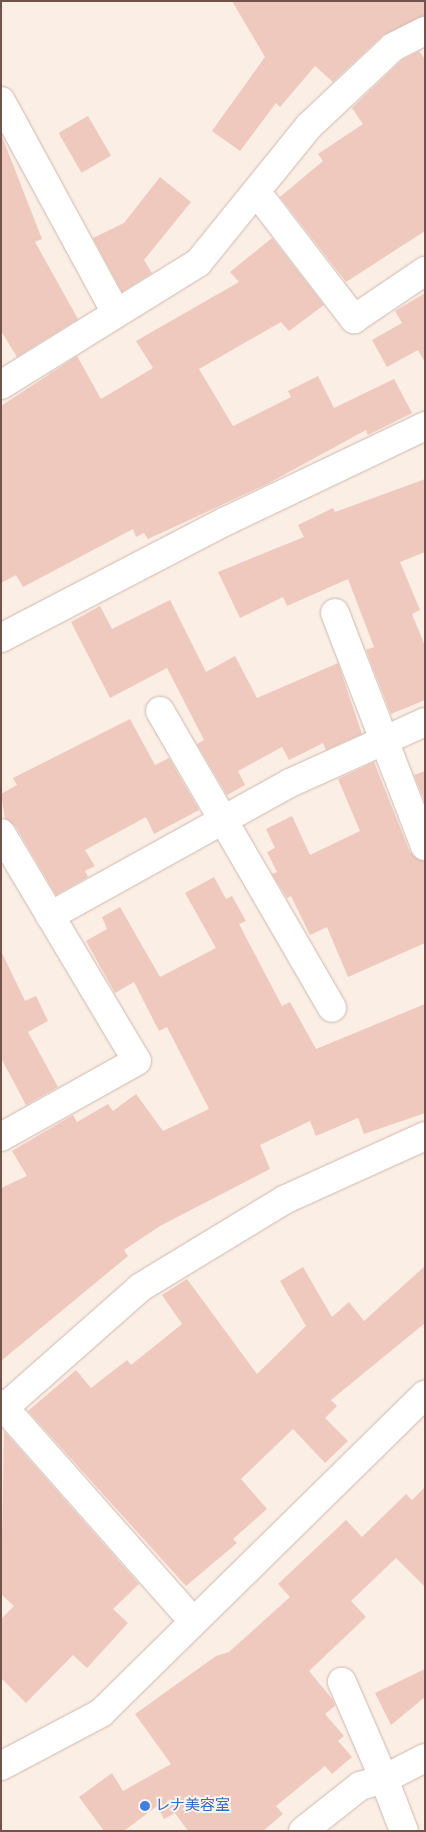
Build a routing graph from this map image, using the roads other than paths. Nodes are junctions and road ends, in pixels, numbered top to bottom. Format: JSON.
{"nodes":[{"id":1,"x":425,"y":32,"type":"edge"},
{"id":2,"x":4,"y":111,"type":"edge"},
{"id":3,"x":258,"y":194,"type":"junction"},
{"id":4,"x":425,"y":272,"type":"edge"},
{"id":5,"x":116,"y":313,"type":"junction"},
{"id":6,"x":1,"y":385,"type":"edge"},
{"id":7,"x":425,"y":426,"type":"edge"},
{"id":8,"x":335,"y":613,"type":"dead end"},
{"id":9,"x":1,"y":638,"type":"edge"},
{"id":10,"x":160,"y":711,"type":"dead end"},
{"id":11,"x":425,"y":722,"type":"edge"},
{"id":12,"x":381,"y":740,"type":"junction"},
{"id":13,"x":220,"y":820,"type":"junction"},
{"id":14,"x":1,"y":833,"type":"edge"},
{"id":15,"x":425,"y":846,"type":"edge"},
{"id":16,"x":50,"y":916,"type":"junction"},
{"id":17,"x":332,"y":1008,"type":"dead end"},
{"id":18,"x":425,"y":1136,"type":"edge"},
{"id":19,"x":1,"y":1137,"type":"edge"},
{"id":20,"x":425,"y":1395,"type":"edge"},
{"id":21,"x":3,"y":1405,"type":"edge"},
{"id":22,"x":192,"y":1620,"type":"junction"},
{"id":23,"x":342,"y":1682,"type":"dead end"},
{"id":24,"x":425,"y":1758,"type":"edge"},
{"id":25,"x":1,"y":1766,"type":"edge"},
{"id":26,"x":384,"y":1779,"type":"junction"},
{"id":27,"x":304,"y":1831,"type":"edge"},
{"id":28,"x":404,"y":1831,"type":"edge"}],
"edges":[{"from":1,"to":3,"type":"street"},
{"from":2,"to":5,"type":"street"},
{"from":3,"to":4,"type":"street"},
{"from":3,"to":5,"type":"street"},
{"from":5,"to":6,"type":"street"},
{"from":7,"to":9,"type":"street"},
{"from":8,"to":12,"type":"street"},
{"from":10,"to":13,"type":"street"},
{"from":11,"to":12,"type":"street"},
{"from":12,"to":13,"type":"street"},
{"from":12,"to":15,"type":"street"},
{"from":13,"to":16,"type":"street"},
{"from":13,"to":17,"type":"street"},
{"from":14,"to":16,"type":"street"},
{"from":16,"to":19,"type":"street"},
{"from":18,"to":21,"type":"street"},
{"from":20,"to":22,"type":"street"},
{"from":21,"to":22,"type":"street"},
{"from":22,"to":25,"type":"street"},
{"from":23,"to":26,"type":"street"},
{"from":24,"to":26,"type":"street"},
{"from":26,"to":27,"type":"street"},
{"from":26,"to":28,"type":"street"}]}
